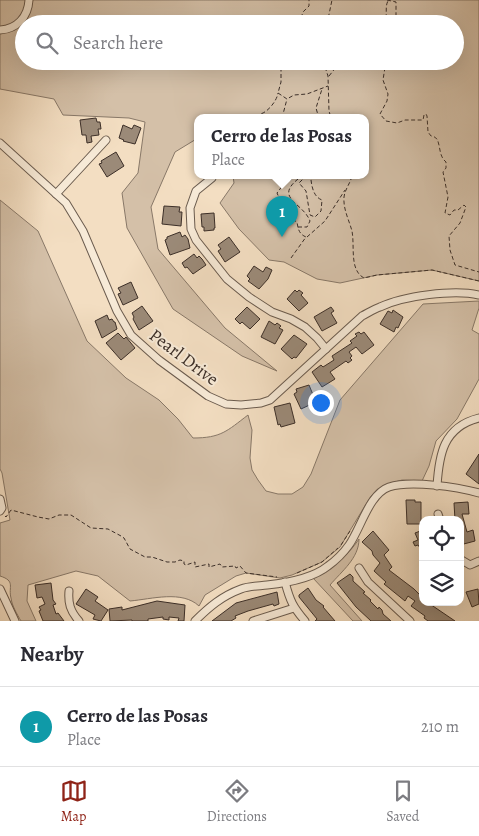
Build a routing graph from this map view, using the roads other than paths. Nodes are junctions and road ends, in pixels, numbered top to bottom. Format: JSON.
{"nodes":[{"id":1,"x":29,"y":0,"type":"edge"},
{"id":2,"x":25,"y":15,"type":"edge"},
{"id":3,"x":15,"y":25,"type":"edge"},
{"id":4,"x":0,"y":30,"type":"edge"},
{"id":5,"x":106,"y":140,"type":"dead end"},
{"id":6,"x":0,"y":142,"type":"edge"},
{"id":7,"x":211,"y":179,"type":"edge"},
{"id":8,"x":56,"y":194,"type":"junction"},
{"id":9,"x":479,"y":295,"type":"edge"},
{"id":10,"x":326,"y":350,"type":"junction"},
{"id":11,"x":479,"y":418,"type":"edge"},
{"id":12,"x":437,"y":486,"type":"junction"},
{"id":13,"x":479,"y":493,"type":"edge"},
{"id":14,"x":0,"y":499,"type":"edge"},
{"id":15,"x":0,"y":511,"type":"edge"},
{"id":16,"x":463,"y":561,"type":"edge"},
{"id":17,"x":479,"y":561,"type":"edge"},
{"id":18,"x":359,"y":568,"type":"dead end"},
{"id":19,"x":283,"y":580,"type":"junction"},
{"id":20,"x":0,"y":588,"type":"edge"},
{"id":21,"x":69,"y":591,"type":"dead end"},
{"id":22,"x":294,"y":608,"type":"junction"},
{"id":23,"x":15,"y":621,"type":"edge"},
{"id":24,"x":79,"y":621,"type":"edge"},
{"id":25,"x":195,"y":621,"type":"edge"},
{"id":26,"x":253,"y":621,"type":"edge"},
{"id":27,"x":305,"y":621,"type":"edge"},
{"id":28,"x":410,"y":621,"type":"edge"}],
"edges":[{"from":1,"to":2,"type":"street"},
{"from":3,"to":4,"type":"street"},
{"from":5,"to":8,"type":"street"},
{"from":6,"to":8,"type":"street","name":"Pearl Drive"},
{"from":7,"to":10,"type":"street"},
{"from":8,"to":10,"type":"street","name":"Pearl Drive"},
{"from":9,"to":10,"type":"street","name":"Pearl Drive"},
{"from":11,"to":12,"type":"street"},
{"from":12,"to":13,"type":"street"},
{"from":12,"to":19,"type":"street"},
{"from":14,"to":15,"type":"street"},
{"from":16,"to":17,"type":"street"},
{"from":18,"to":28,"type":"street"},
{"from":19,"to":22,"type":"street"},
{"from":19,"to":25,"type":"street"},
{"from":20,"to":23,"type":"street"},
{"from":21,"to":24,"type":"street"},
{"from":22,"to":26,"type":"street"},
{"from":22,"to":27,"type":"street"}]}
